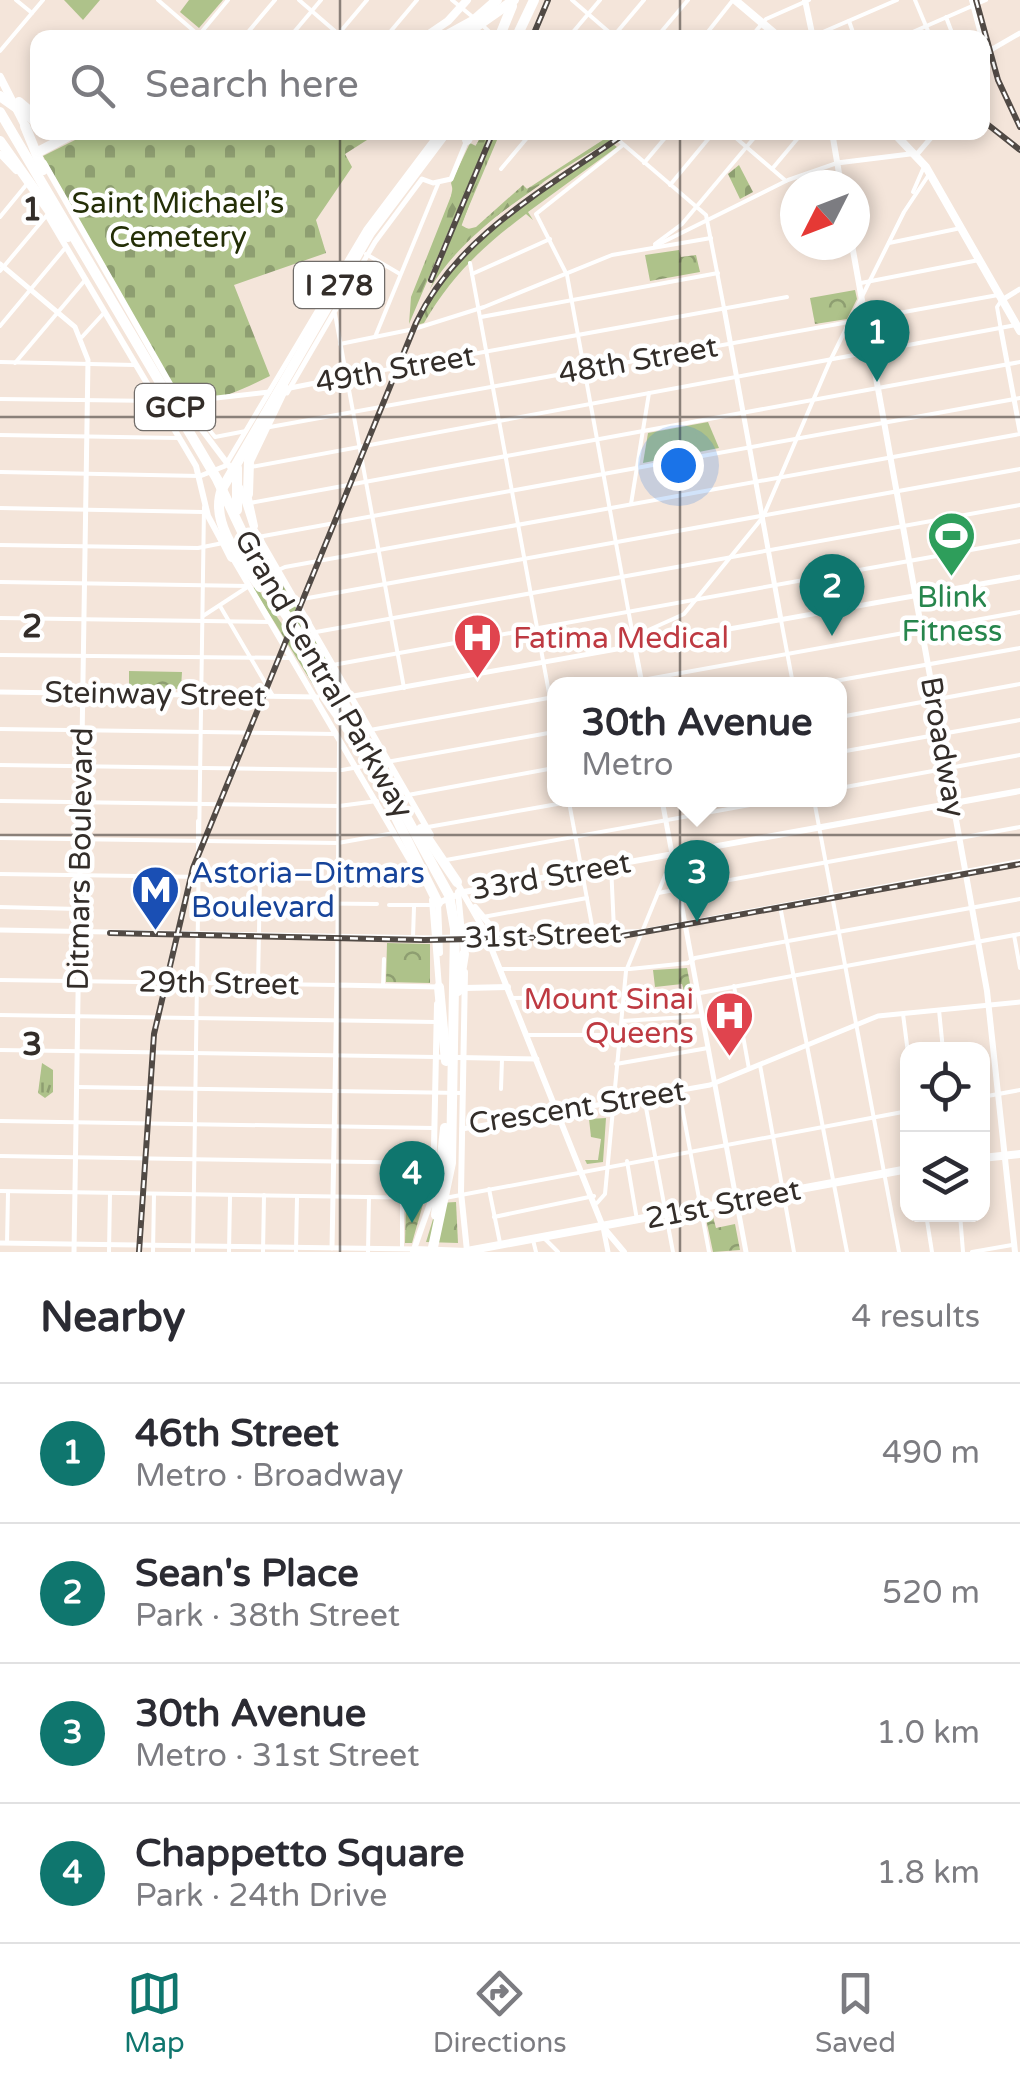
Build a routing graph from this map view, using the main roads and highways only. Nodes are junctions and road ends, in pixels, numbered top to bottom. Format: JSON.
{"nodes":[{"id":1,"x":734,"y":0,"type":"edge"},
{"id":2,"x":807,"y":1,"type":"edge"},
{"id":3,"x":533,"y":3,"type":"edge"},
{"id":4,"x":464,"y":4,"type":"edge"},
{"id":5,"x":508,"y":4,"type":"edge"},
{"id":6,"x":486,"y":28,"type":"edge"},
{"id":7,"x":433,"y":30,"type":"edge"},
{"id":8,"x":520,"y":30,"type":"edge"},
{"id":9,"x":770,"y":30,"type":"edge"},
{"id":10,"x":811,"y":30,"type":"edge"},
{"id":11,"x":1,"y":78,"type":"edge"},
{"id":12,"x":0,"y":96,"type":"edge"},
{"id":13,"x":18,"y":106,"type":"junction"},
{"id":14,"x":0,"y":112,"type":"edge"},
{"id":15,"x":30,"y":113,"type":"edge"},
{"id":16,"x":30,"y":113,"type":"edge"},
{"id":17,"x":0,"y":122,"type":"edge"},
{"id":18,"x":24,"y":123,"type":"junction"},
{"id":19,"x":30,"y":134,"type":"edge"},
{"id":20,"x":0,"y":138,"type":"edge"},
{"id":21,"x":30,"y":138,"type":"edge"},
{"id":22,"x":31,"y":140,"type":"edge"},
{"id":23,"x":34,"y":140,"type":"edge"},
{"id":24,"x":55,"y":140,"type":"edge"},
{"id":25,"x":449,"y":140,"type":"edge"},
{"id":26,"x":449,"y":140,"type":"edge"},
{"id":27,"x":833,"y":140,"type":"edge"},
{"id":28,"x":901,"y":140,"type":"edge"},
{"id":29,"x":38,"y":148,"type":"junction"},
{"id":30,"x":1,"y":158,"type":"edge"},
{"id":31,"x":838,"y":170,"type":"edge"},
{"id":32,"x":71,"y":242,"type":"junction"},
{"id":33,"x":855,"y":260,"type":"edge"},
{"id":34,"x":322,"y":320,"type":"junction"},
{"id":35,"x":1018,"y":328,"type":"edge"},
{"id":36,"x":246,"y":495,"type":"junction"},
{"id":37,"x":210,"y":507,"type":"junction"},
{"id":38,"x":258,"y":537,"type":"junction"},
{"id":39,"x":232,"y":557,"type":"junction"},
{"id":40,"x":256,"y":583,"type":"junction"},
{"id":41,"x":382,"y":767,"type":"junction"},
{"id":42,"x":1020,"y":791,"type":"edge"},
{"id":43,"x":953,"y":803,"type":"junction"},
{"id":44,"x":1020,"y":862,"type":"edge"},
{"id":45,"x":966,"y":872,"type":"junction"},
{"id":46,"x":460,"y":891,"type":"junction"},
{"id":47,"x":438,"y":903,"type":"junction"},
{"id":48,"x":500,"y":937,"type":"junction"},
{"id":49,"x":442,"y":938,"type":"junction"},
{"id":50,"x":462,"y":938,"type":"junction"},
{"id":51,"x":486,"y":938,"type":"junction"},
{"id":52,"x":464,"y":954,"type":"junction"},
{"id":53,"x":439,"y":987,"type":"junction"},
{"id":54,"x":465,"y":988,"type":"junction"},
{"id":55,"x":508,"y":988,"type":"junction"},
{"id":56,"x":451,"y":1058,"type":"junction"},
{"id":57,"x":451,"y":1090,"type":"junction"},
{"id":58,"x":1020,"y":1154,"type":"edge"},
{"id":59,"x":1005,"y":1156,"type":"junction"},
{"id":60,"x":990,"y":1157,"type":"edge"},
{"id":61,"x":900,"y":1171,"type":"edge"},
{"id":62,"x":603,"y":1227,"type":"junction"},
{"id":63,"x":503,"y":1248,"type":"edge"},
{"id":64,"x":1015,"y":1248,"type":"edge"},
{"id":65,"x":421,"y":1251,"type":"edge"},
{"id":66,"x":467,"y":1251,"type":"edge"},
{"id":67,"x":624,"y":1252,"type":"edge"}],
"edges":[{"from":1,"to":9,"type":"main road"},
{"from":2,"to":10,"type":"main road"},
{"from":3,"to":8,"type":"highway"},
{"from":4,"to":7,"type":"main road"},
{"from":5,"to":6,"type":"highway"},
{"from":5,"to":6,"type":"highway"},
{"from":11,"to":13,"type":"main road"},
{"from":12,"to":16,"type":"highway"},
{"from":13,"to":15,"type":"highway"},
{"from":13,"to":18,"type":"main road"},
{"from":14,"to":32,"type":"highway","name":"Grand Central Parkway","number":"GCP"},
{"from":17,"to":32,"type":"highway","name":"Grand Central Parkway","number":"GCP"},
{"from":18,"to":19,"type":"main road"},
{"from":18,"to":21,"type":"highway"},
{"from":20,"to":32,"type":"highway"},
{"from":22,"to":32,"type":"highway"},
{"from":23,"to":29,"type":"main road"},
{"from":24,"to":29,"type":"highway"},
{"from":25,"to":34,"type":"highway","number":"I 278"},
{"from":26,"to":37,"type":"highway","number":"I 278"},
{"from":27,"to":31,"type":"main road"},
{"from":28,"to":35,"type":"main road"},
{"from":29,"to":36,"type":"main road"},
{"from":30,"to":32,"type":"main road"},
{"from":32,"to":37,"type":"main road"},
{"from":32,"to":40,"type":"highway","name":"Grand Central Parkway","number":"GCP"},
{"from":33,"to":43,"type":"main road","name":"Broadway"},
{"from":34,"to":36,"type":"highway"},
{"from":34,"to":40,"type":"highway","number":"I 278"},
{"from":36,"to":38,"type":"main road"},
{"from":36,"to":38,"type":"main road"},
{"from":37,"to":39,"type":"highway"},
{"from":37,"to":39,"type":"main road"},
{"from":37,"to":40,"type":"highway"},
{"from":38,"to":41,"type":"main road"},
{"from":39,"to":40,"type":"main road"},
{"from":40,"to":41,"type":"highway","name":"Grand Central Parkway","number":"GCP"},
{"from":40,"to":47,"type":"main road"},
{"from":41,"to":46,"type":"highway"},
{"from":41,"to":46,"type":"main road"},
{"from":41,"to":47,"type":"highway"},
{"from":41,"to":56,"type":"highway","name":"Grand Central Parkway","number":"GCP"},
{"from":42,"to":43,"type":"main road","name":"33rd Street"},
{"from":43,"to":45,"type":"main road","name":"Broadway"},
{"from":43,"to":46,"type":"main road","name":"33rd Street"},
{"from":44,"to":45,"type":"main road","name":"31st Street"},
{"from":45,"to":48,"type":"main road","name":"31st Street"},
{"from":45,"to":59,"type":"main road","name":"Broadway"},
{"from":46,"to":47,"type":"main road","name":"33rd Street"},
{"from":46,"to":48,"type":"main road"},
{"from":46,"to":50,"type":"main road"},
{"from":46,"to":51,"type":"main road"},
{"from":47,"to":49,"type":"main road"},
{"from":48,"to":51,"type":"main road","name":"31st Street"},
{"from":49,"to":50,"type":"main road","name":"31st Street"},
{"from":49,"to":53,"type":"main road"},
{"from":50,"to":51,"type":"main road","name":"31st Street"},
{"from":50,"to":52,"type":"main road"},
{"from":51,"to":55,"type":"main road"},
{"from":52,"to":54,"type":"main road"},
{"from":52,"to":56,"type":"highway"},
{"from":53,"to":56,"type":"highway"},
{"from":53,"to":56,"type":"main road"},
{"from":54,"to":55,"type":"main road"},
{"from":54,"to":56,"type":"highway"},
{"from":55,"to":62,"type":"main road"},
{"from":56,"to":57,"type":"highway"},
{"from":56,"to":57,"type":"main road"},
{"from":57,"to":65,"type":"highway"},
{"from":57,"to":65,"type":"main road"},
{"from":57,"to":65,"type":"highway"},
{"from":57,"to":66,"type":"main road"},
{"from":58,"to":59,"type":"main road"},
{"from":59,"to":60,"type":"main road"},
{"from":59,"to":64,"type":"main road","name":"Broadway"},
{"from":61,"to":62,"type":"main road","name":"21st Street"},
{"from":62,"to":63,"type":"main road","name":"21st Street"},
{"from":62,"to":67,"type":"main road"},
{"from":63,"to":66,"type":"main road","name":"21st Street"},
{"from":65,"to":66,"type":"main road","name":"21st Street"}]}
